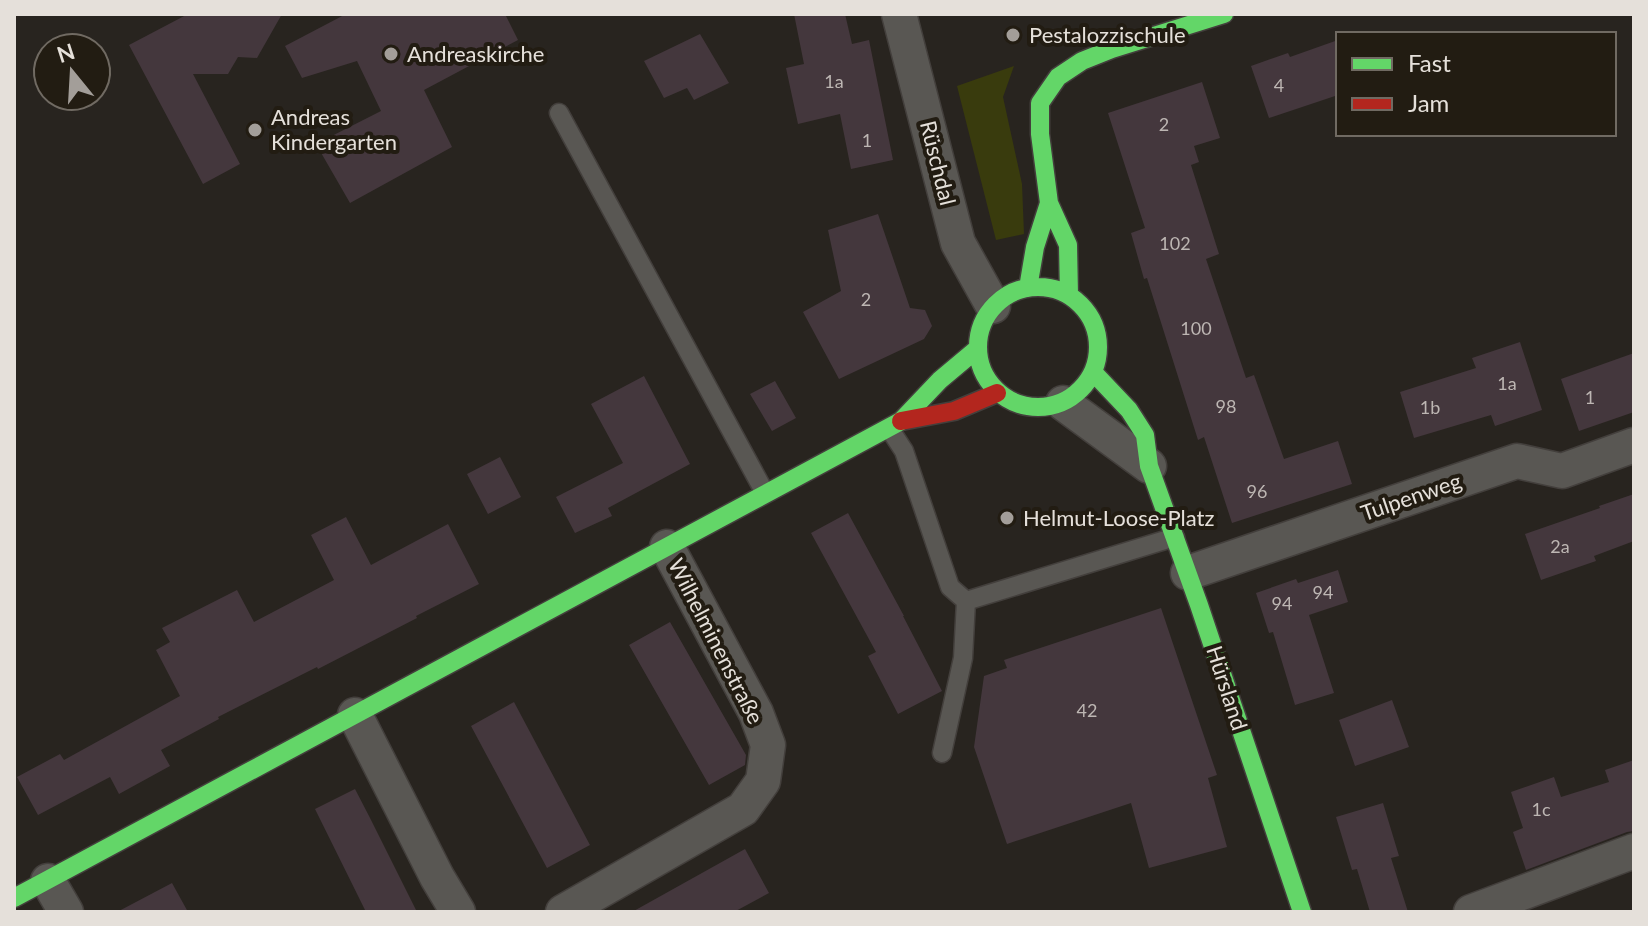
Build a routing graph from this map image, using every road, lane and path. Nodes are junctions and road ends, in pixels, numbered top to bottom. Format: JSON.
{"nodes":[{"id":1,"x":899,"y":14,"type":"edge"},
{"id":2,"x":1224,"y":14,"type":"edge"},
{"id":3,"x":559,"y":113,"type":"dead end"},
{"id":4,"x":1049,"y":203,"type":"junction"},
{"id":5,"x":1028,"y":288,"type":"junction"},
{"id":6,"x":1069,"y":295,"type":"junction"},
{"id":7,"x":993,"y":306,"type":"junction"},
{"id":8,"x":977,"y":349,"type":"junction"},
{"id":9,"x":1093,"y":372,"type":"junction"},
{"id":10,"x":997,"y":393,"type":"junction"},
{"id":11,"x":1063,"y":403,"type":"junction"},
{"id":12,"x":895,"y":424,"type":"junction"},
{"id":13,"x":1634,"y":445,"type":"edge"},
{"id":14,"x":1149,"y":466,"type":"junction"},
{"id":15,"x":766,"y":494,"type":"junction"},
{"id":16,"x":1175,"y":537,"type":"junction"},
{"id":17,"x":667,"y":547,"type":"junction"},
{"id":18,"x":1188,"y":573,"type":"junction"},
{"id":19,"x":966,"y":601,"type":"junction"},
{"id":20,"x":355,"y":715,"type":"junction"},
{"id":21,"x":942,"y":753,"type":"dead end"},
{"id":22,"x":1634,"y":851,"type":"edge"},
{"id":23,"x":48,"y":881,"type":"junction"},
{"id":24,"x":14,"y":898,"type":"edge"},
{"id":25,"x":66,"y":912,"type":"edge"},
{"id":26,"x":458,"y":912,"type":"edge"},
{"id":27,"x":563,"y":912,"type":"edge"},
{"id":28,"x":1302,"y":912,"type":"edge"},
{"id":29,"x":1471,"y":912,"type":"edge"}],
"edges":[{"from":1,"to":7,"type":"street","name":"Rüschdal"},
{"from":2,"to":4,"type":"street"},
{"from":3,"to":15,"type":"lane"},
{"from":4,"to":5,"type":"street"},
{"from":4,"to":6,"type":"street"},
{"from":5,"to":6,"type":"street"},
{"from":5,"to":7,"type":"street"},
{"from":6,"to":9,"type":"street"},
{"from":7,"to":8,"type":"street"},
{"from":8,"to":10,"type":"street"},
{"from":8,"to":12,"type":"street","name":"Wilhelminenstraße"},
{"from":9,"to":11,"type":"street"},
{"from":9,"to":14,"type":"street","name":"Hürsland"},
{"from":10,"to":11,"type":"street"},
{"from":10,"to":12,"type":"street","name":"Wilhelminenstraße"},
{"from":11,"to":14,"type":"street"},
{"from":12,"to":15,"type":"street","name":"Wilhelminenstraße"},
{"from":12,"to":19,"type":"lane"},
{"from":13,"to":18,"type":"street","name":"Tulpenweg"},
{"from":14,"to":16,"type":"street","name":"Hürsland"},
{"from":15,"to":17,"type":"street","name":"Wilhelminenstraße"},
{"from":16,"to":18,"type":"street","name":"Hürsland"},
{"from":16,"to":19,"type":"lane"},
{"from":17,"to":20,"type":"street","name":"Wilhelminenstraße"},
{"from":17,"to":27,"type":"street","name":"Wilhelminenstraße"},
{"from":18,"to":28,"type":"street","name":"Hürsland"},
{"from":19,"to":21,"type":"lane"},
{"from":20,"to":23,"type":"street","name":"Wilhelminenstraße"},
{"from":20,"to":26,"type":"street"},
{"from":22,"to":29,"type":"street"},
{"from":23,"to":24,"type":"street","name":"Wilhelminenstraße"},
{"from":23,"to":25,"type":"street"}]}
